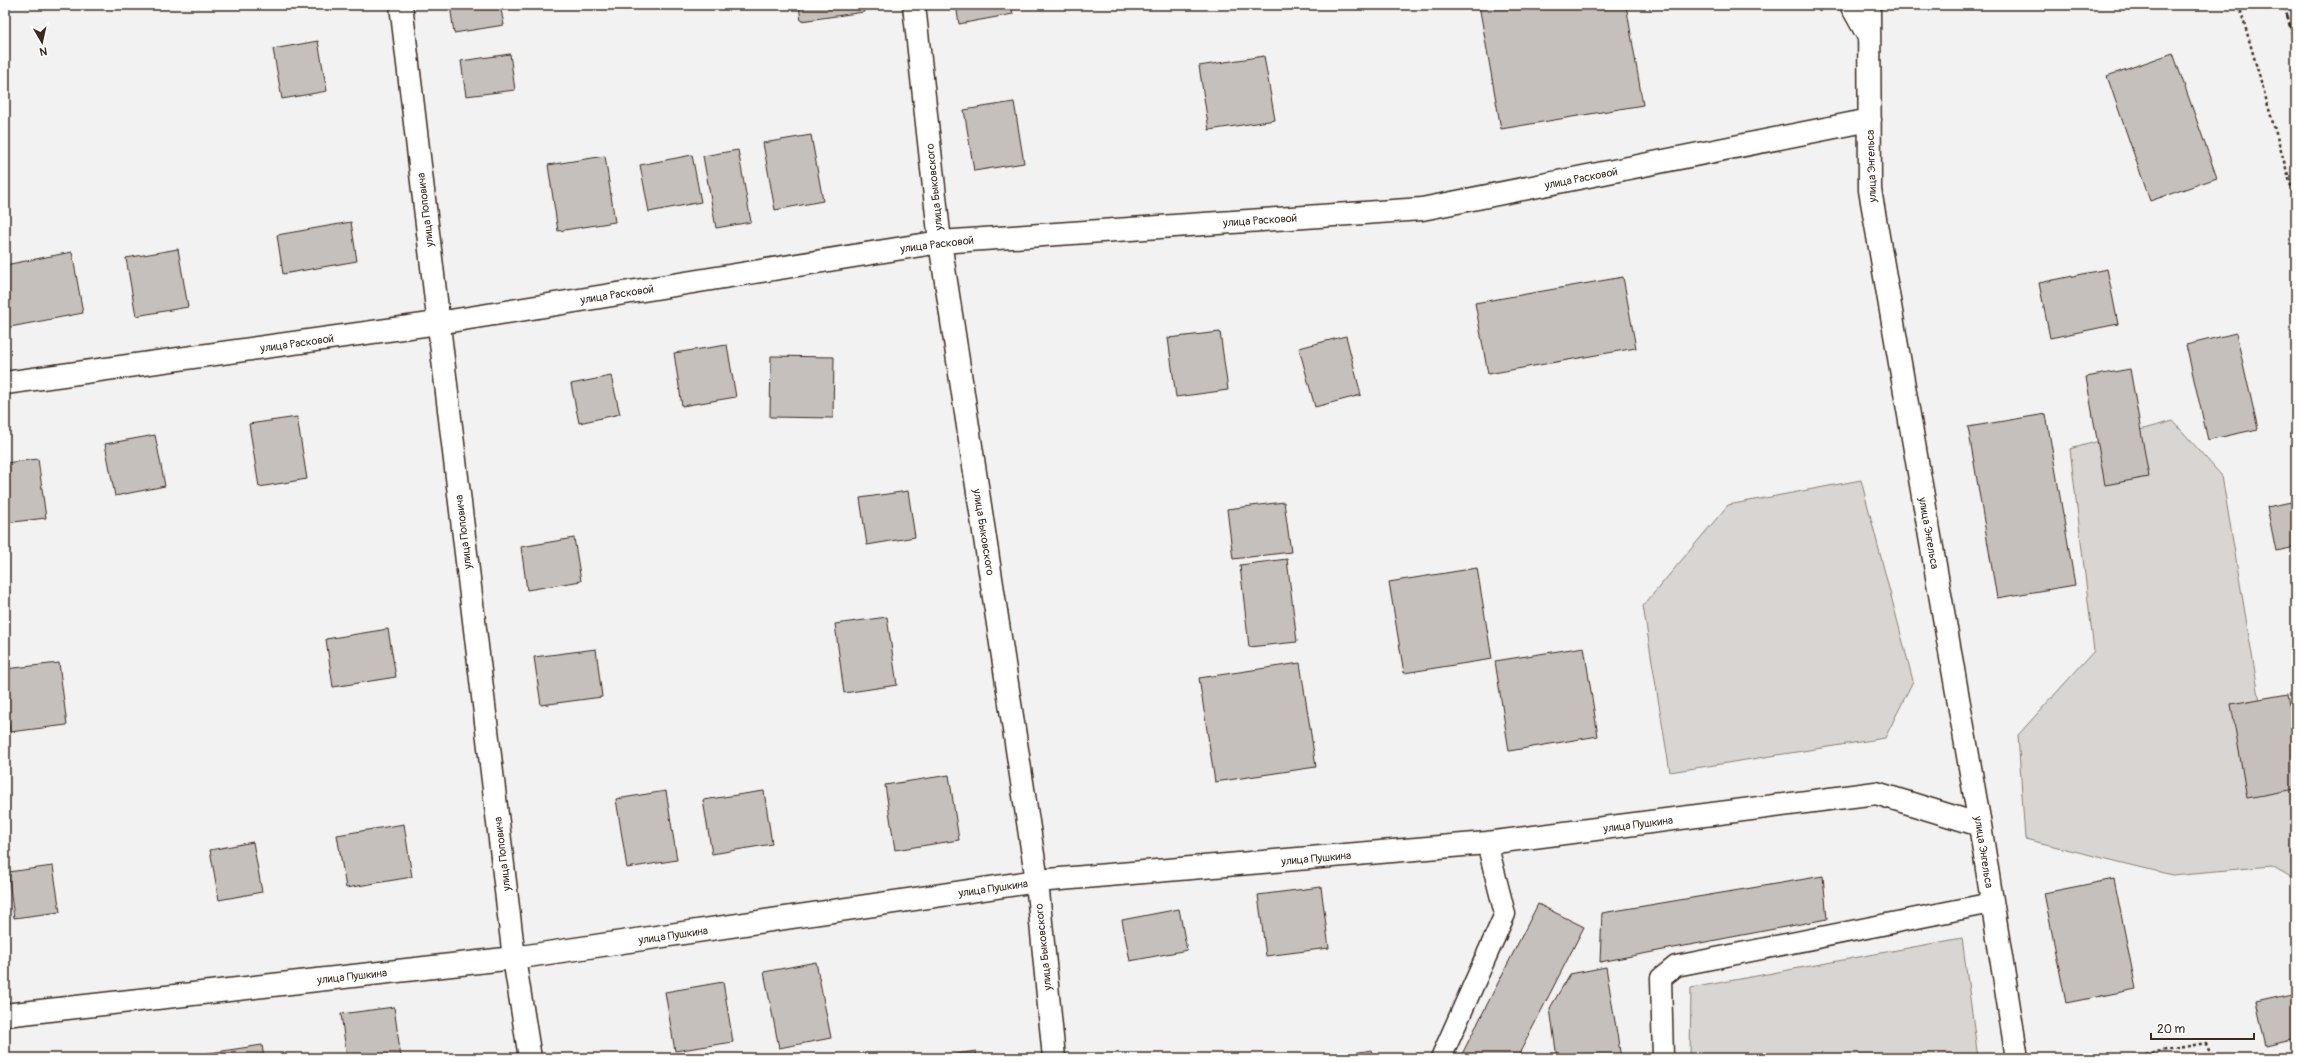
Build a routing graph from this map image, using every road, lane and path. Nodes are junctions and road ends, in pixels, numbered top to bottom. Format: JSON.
{"nodes":[{"id":1,"x":401,"y":5,"type":"edge"},
{"id":2,"x":914,"y":5,"type":"edge"},
{"id":3,"x":1850,"y":5,"type":"edge"},
{"id":4,"x":1869,"y":5,"type":"edge"},
{"id":5,"x":2239,"y":5,"type":"edge"},
{"id":6,"x":1869,"y":39,"type":"junction"},
{"id":7,"x":1870,"y":120,"type":"junction"},
{"id":8,"x":2296,"y":203,"type":"edge"},
{"id":9,"x":940,"y":242,"type":"junction"},
{"id":10,"x":438,"y":323,"type":"junction"},
{"id":11,"x":5,"y":383,"type":"edge"},
{"id":12,"x":1980,"y":825,"type":"junction"},
{"id":13,"x":1487,"y":843,"type":"junction"},
{"id":14,"x":1037,"y":881,"type":"junction"},
{"id":15,"x":1992,"y":903,"type":"junction"},
{"id":16,"x":514,"y":958,"type":"junction"},
{"id":17,"x":5,"y":1015,"type":"edge"},
{"id":18,"x":530,"y":1058,"type":"edge"},
{"id":19,"x":1054,"y":1058,"type":"edge"},
{"id":20,"x":1441,"y":1058,"type":"edge"},
{"id":21,"x":1663,"y":1058,"type":"edge"},
{"id":22,"x":2017,"y":1058,"type":"edge"},
{"id":23,"x":2122,"y":1058,"type":"edge"},
{"id":24,"x":2213,"y":1058,"type":"edge"}],
"edges":[{"from":1,"to":10,"type":"street","name":"улица Поповича"},
{"from":2,"to":9,"type":"street","name":"улица Быковского"},
{"from":3,"to":6,"type":"lane"},
{"from":4,"to":6,"type":"street","name":"улица Энгельса"},
{"from":5,"to":8,"type":"path"},
{"from":6,"to":7,"type":"street","name":"улица Энгельса"},
{"from":7,"to":9,"type":"street","name":"улица Расковой"},
{"from":7,"to":12,"type":"street","name":"улица Энгельса"},
{"from":9,"to":10,"type":"street","name":"улица Расковой"},
{"from":9,"to":14,"type":"street","name":"улица Быковского"},
{"from":10,"to":11,"type":"street","name":"улица Расковой"},
{"from":10,"to":16,"type":"street","name":"улица Поповича"},
{"from":12,"to":13,"type":"street","name":"улица Пушкина"},
{"from":12,"to":15,"type":"street","name":"улица Энгельса"},
{"from":13,"to":14,"type":"street","name":"улица Пушкина"},
{"from":13,"to":20,"type":"lane"},
{"from":14,"to":16,"type":"street","name":"улица Пушкина"},
{"from":14,"to":19,"type":"street","name":"улица Быковского"},
{"from":15,"to":21,"type":"lane"},
{"from":15,"to":22,"type":"street","name":"улица Энгельса"},
{"from":16,"to":17,"type":"street","name":"улица Пушкина"},
{"from":16,"to":18,"type":"street","name":"улица Поповича"},
{"from":23,"to":24,"type":"path"}]}
